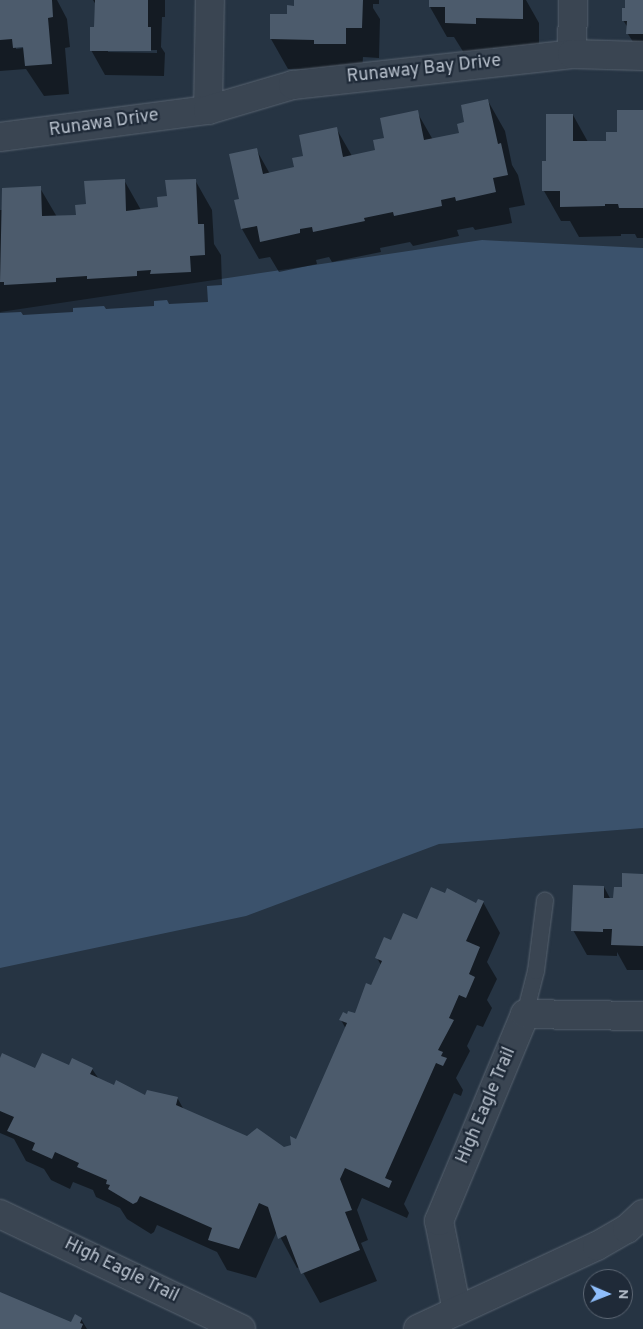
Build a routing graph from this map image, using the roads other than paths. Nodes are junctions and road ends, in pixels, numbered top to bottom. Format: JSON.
{"nodes":[{"id":1,"x":210,"y":0,"type":"edge"},
{"id":2,"x":572,"y":0,"type":"edge"},
{"id":3,"x":572,"y":54,"type":"junction"},
{"id":4,"x":643,"y":56,"type":"edge"},
{"id":5,"x":208,"y":110,"type":"junction"},
{"id":6,"x":0,"y":137,"type":"edge"},
{"id":7,"x":545,"y":901,"type":"dead end"},
{"id":8,"x":526,"y":1014,"type":"junction"},
{"id":9,"x":643,"y":1016,"type":"edge"},
{"id":10,"x":0,"y":1214,"type":"edge"},
{"id":11,"x":643,"y":1214,"type":"edge"},
{"id":12,"x":457,"y":1311,"type":"junction"},
{"id":13,"x":241,"y":1329,"type":"edge"},
{"id":14,"x":418,"y":1329,"type":"edge"}],
"edges":[{"from":1,"to":5,"type":"street"},
{"from":2,"to":3,"type":"street"},
{"from":3,"to":4,"type":"street","name":"Runaway Bay Drive"},
{"from":3,"to":5,"type":"street","name":"Runaway Bay Drive"},
{"from":5,"to":6,"type":"street","name":"Runawa Drive"},
{"from":7,"to":8,"type":"lane"},
{"from":8,"to":9,"type":"street"},
{"from":8,"to":12,"type":"street","name":"High Eagle Trail"},
{"from":10,"to":13,"type":"street","name":"High Eagle Trail"},
{"from":11,"to":12,"type":"street"},
{"from":12,"to":14,"type":"street"}]}
